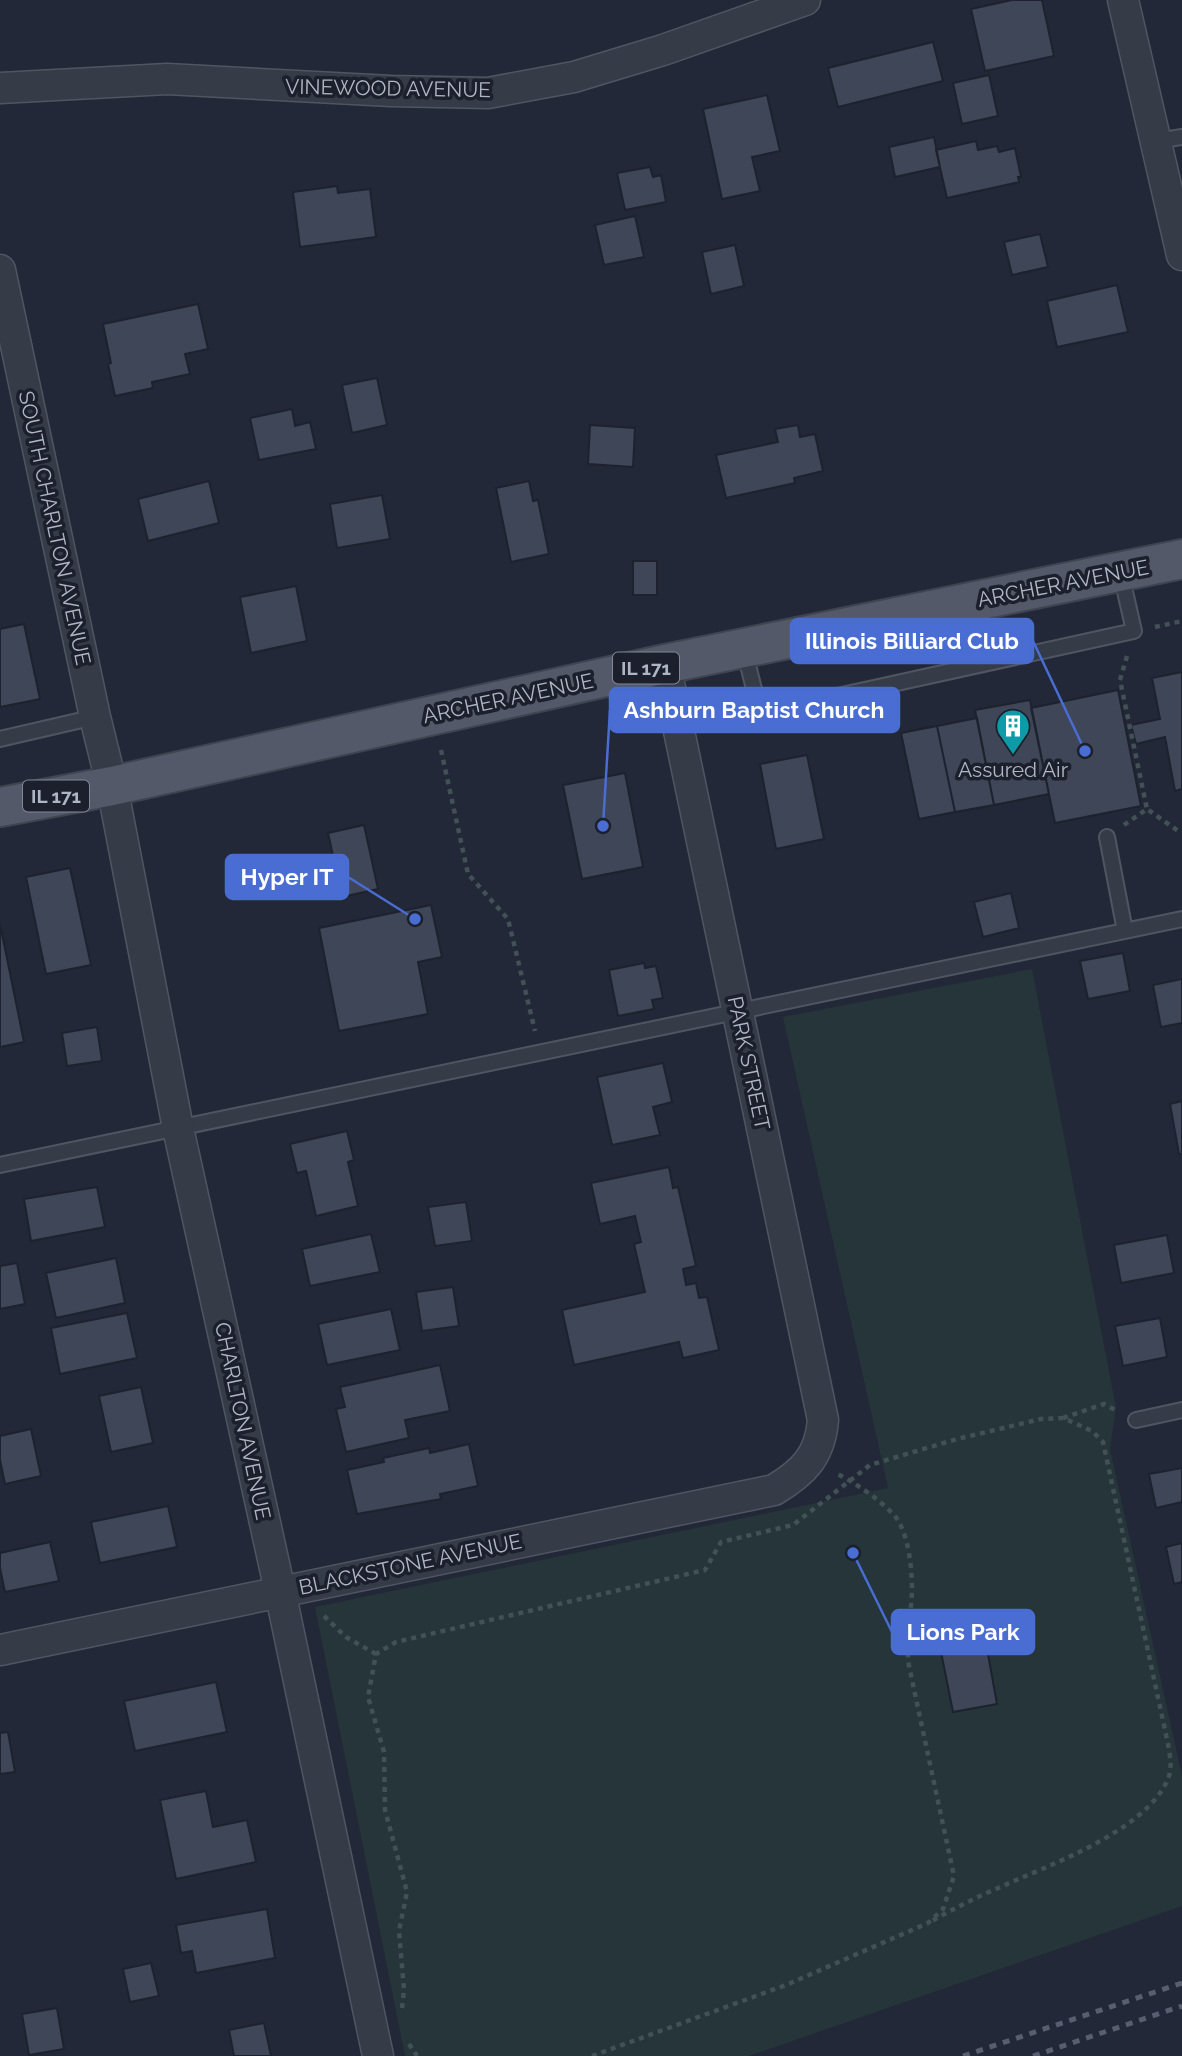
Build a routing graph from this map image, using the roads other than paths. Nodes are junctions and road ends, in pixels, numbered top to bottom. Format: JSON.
{"nodes":[{"id":1,"x":805,"y":0,"type":"edge"},
{"id":2,"x":1123,"y":0,"type":"edge"},
{"id":3,"x":0,"y":88,"type":"edge"},
{"id":4,"x":1170,"y":139,"type":"edge"},
{"id":5,"x":1182,"y":255,"type":"edge"},
{"id":6,"x":0,"y":270,"type":"edge"},
{"id":7,"x":1182,"y":559,"type":"edge"},
{"id":8,"x":1121,"y":571,"type":"junction"},
{"id":9,"x":744,"y":648,"type":"junction"},
{"id":10,"x":665,"y":664,"type":"junction"},
{"id":11,"x":95,"y":717,"type":"junction"},
{"id":12,"x":0,"y":739,"type":"edge"},
{"id":13,"x":112,"y":786,"type":"junction"},
{"id":14,"x":0,"y":807,"type":"edge"},
{"id":15,"x":1107,"y":837,"type":"road end"},
{"id":16,"x":1182,"y":919,"type":"edge"},
{"id":17,"x":1125,"y":931,"type":"junction"},
{"id":18,"x":738,"y":1012,"type":"junction"},
{"id":19,"x":178,"y":1128,"type":"junction"},
{"id":20,"x":0,"y":1165,"type":"edge"},
{"id":21,"x":1182,"y":1410,"type":"edge"},
{"id":22,"x":1136,"y":1420,"type":"road end"},
{"id":23,"x":810,"y":1460,"type":"joint"},
{"id":24,"x":292,"y":1589,"type":"junction"},
{"id":25,"x":0,"y":1650,"type":"edge"},
{"id":26,"x":378,"y":2056,"type":"edge"}],
"edges":[{"from":1,"to":3,"type":"street","name":"VINEWOOD AVENUE"},
{"from":2,"to":4,"type":"street"},
{"from":4,"to":5,"type":"street"},
{"from":6,"to":11,"type":"street","name":"SOUTH CHARLTON AVENUE"},
{"from":7,"to":8,"type":"main road","name":"ARCHER AVENUE","number":"IL 171"},
{"from":8,"to":9,"type":"main road","name":"ARCHER AVENUE","number":"IL 171"},
{"from":8,"to":9,"type":"lane"},
{"from":9,"to":10,"type":"main road","name":"ARCHER AVENUE","number":"IL 171"},
{"from":10,"to":13,"type":"main road","name":"ARCHER AVENUE","number":"IL 171"},
{"from":10,"to":18,"type":"street","name":"PARK STREET"},
{"from":11,"to":12,"type":"lane"},
{"from":11,"to":13,"type":"street","name":"SOUTH CHARLTON AVENUE"},
{"from":13,"to":14,"type":"main road","name":"ARCHER AVENUE","number":"IL 171"},
{"from":13,"to":19,"type":"street","name":"CHARLTON AVENUE"},
{"from":15,"to":17,"type":"lane"},
{"from":16,"to":17,"type":"lane"},
{"from":17,"to":18,"type":"lane"},
{"from":18,"to":19,"type":"lane"},
{"from":18,"to":23,"type":"street","name":"PARK STREET"},
{"from":19,"to":20,"type":"lane"},
{"from":19,"to":24,"type":"street","name":"CHARLTON AVENUE"},
{"from":21,"to":22,"type":"lane"},
{"from":23,"to":24,"type":"street","name":"BLACKSTONE AVENUE"},
{"from":24,"to":25,"type":"street","name":"BLACKSTONE AVENUE"},
{"from":24,"to":26,"type":"street","name":"CHARLTON AVENUE"}]}
